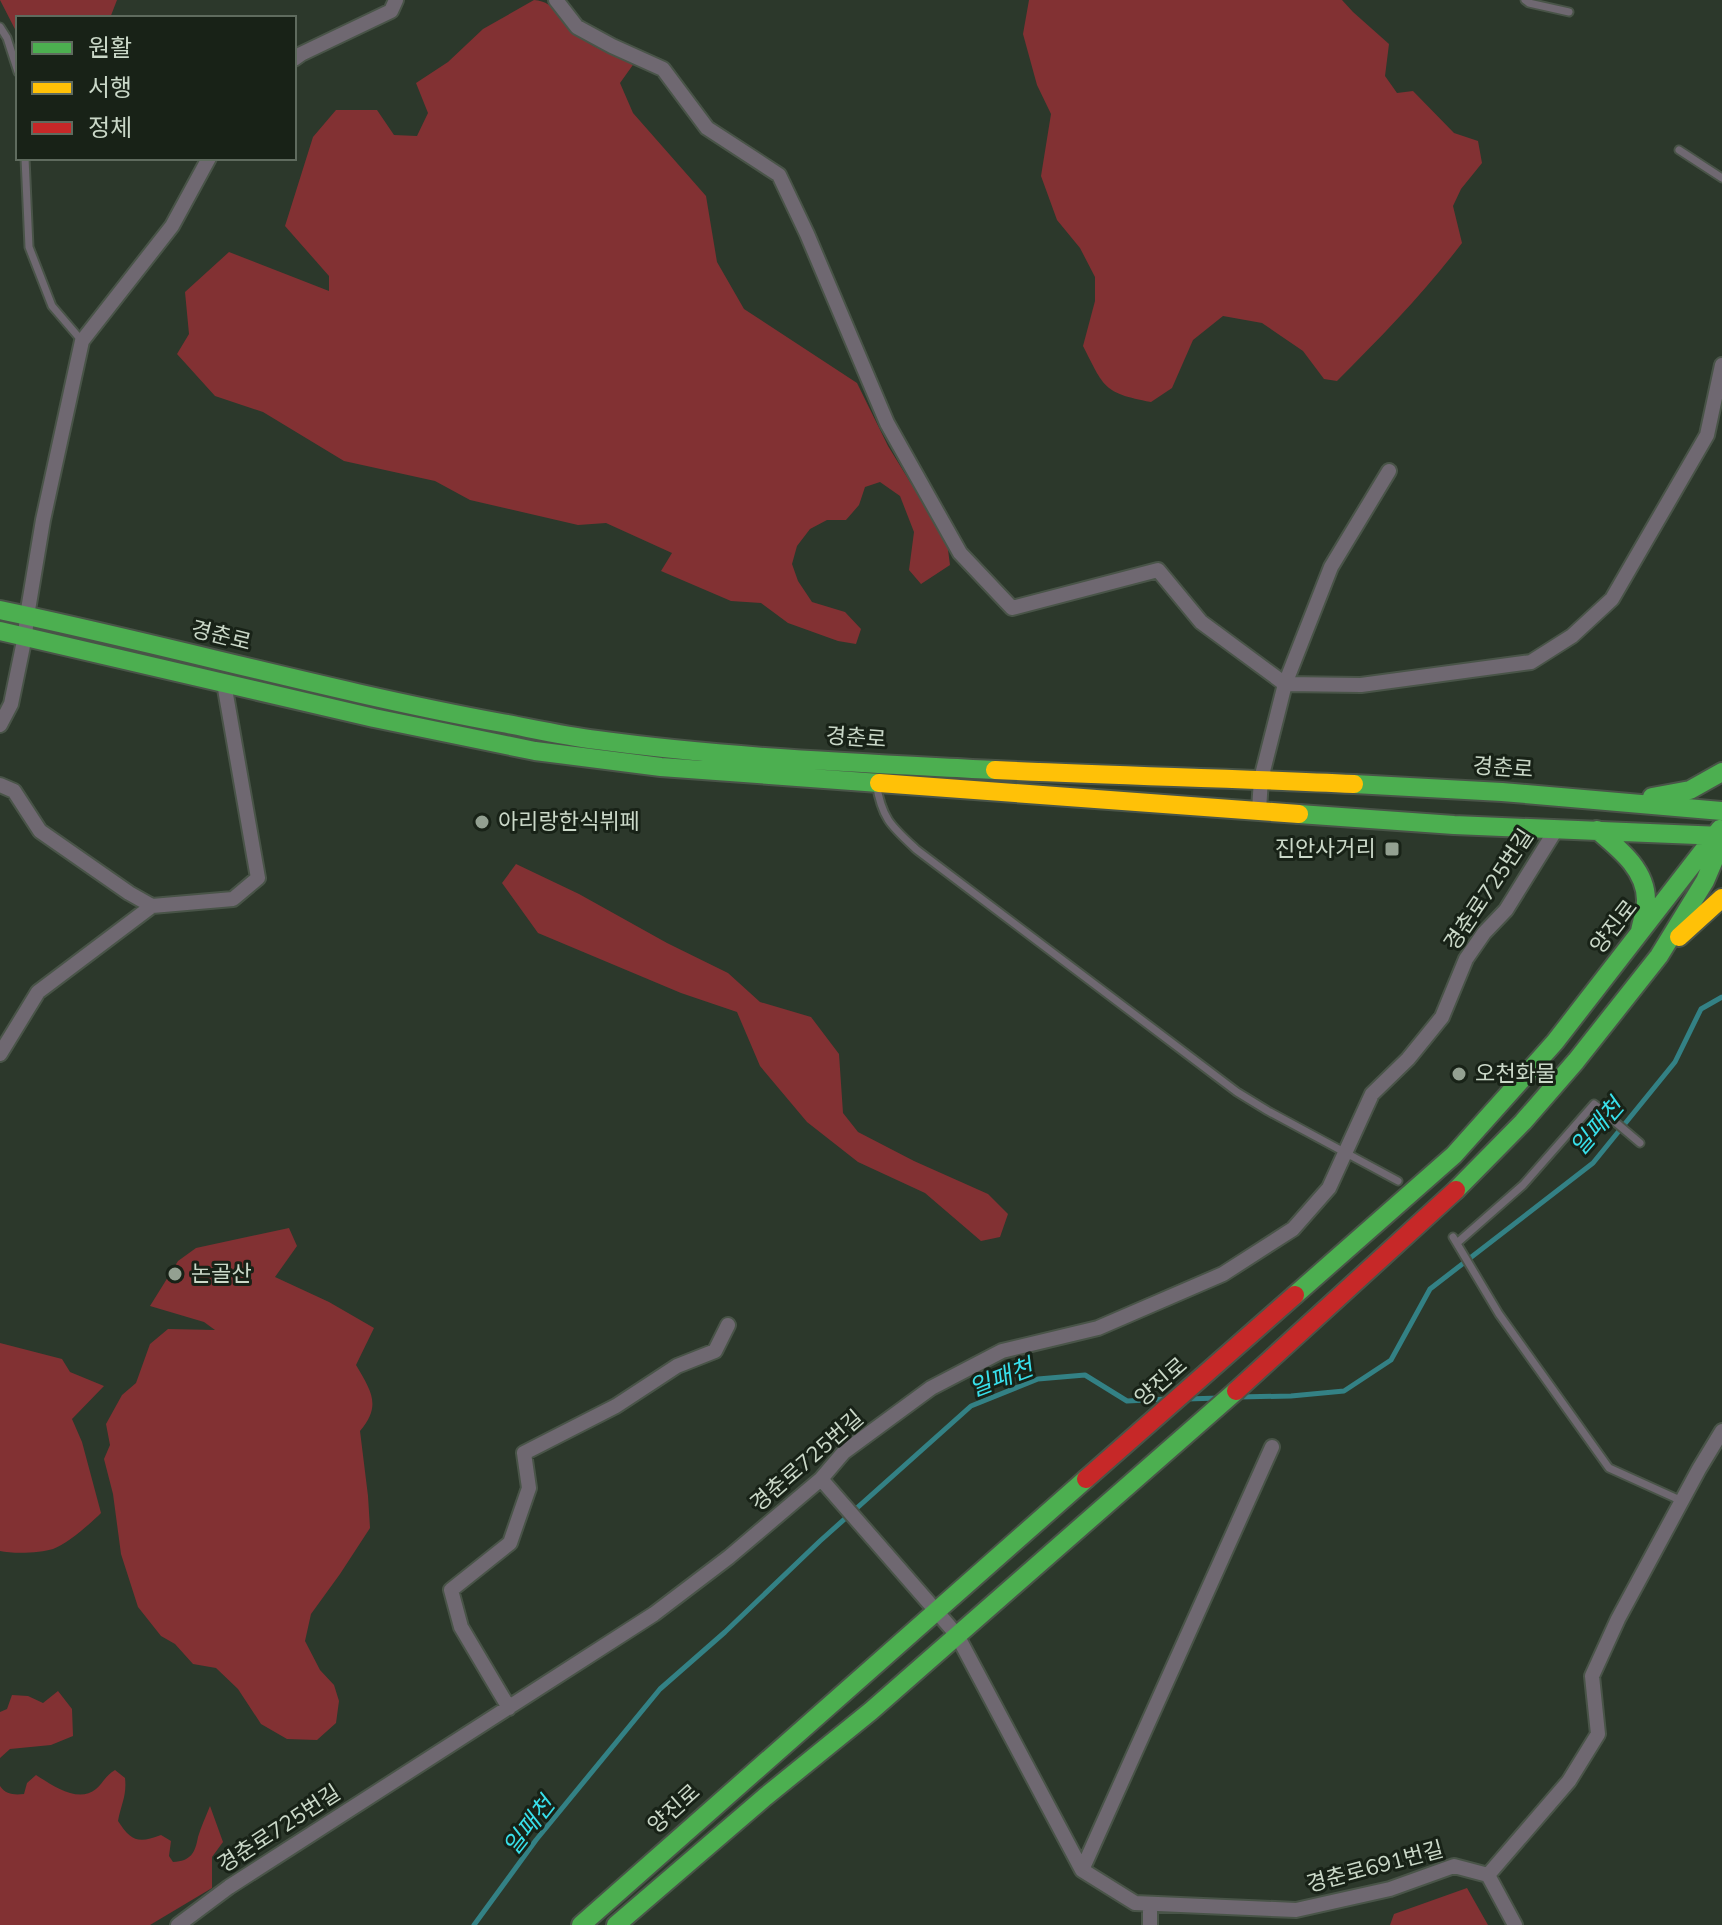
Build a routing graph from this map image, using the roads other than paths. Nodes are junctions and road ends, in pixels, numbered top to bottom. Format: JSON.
{"nodes":[{"id":1,"x":396,"y":0,"type":"edge"},
{"id":2,"x":556,"y":0,"type":"edge"},
{"id":3,"x":1525,"y":0,"type":"edge"},
{"id":4,"x":1569,"y":12,"type":"dead end"},
{"id":5,"x":0,"y":27,"type":"edge"},
{"id":6,"x":296,"y":58,"type":"edge"},
{"id":7,"x":16,"y":66,"type":"edge"},
{"id":8,"x":1679,"y":150,"type":"dead end"},
{"id":9,"x":25,"y":160,"type":"edge"},
{"id":10,"x":208,"y":160,"type":"edge"},
{"id":11,"x":1722,"y":178,"type":"edge"},
{"id":12,"x":82,"y":341,"type":"junction"},
{"id":13,"x":1722,"y":365,"type":"edge"},
{"id":14,"x":1389,"y":471,"type":"dead end"},
{"id":15,"x":0,"y":610,"type":"edge"},
{"id":16,"x":27,"y":616,"type":"junction"},
{"id":17,"x":0,"y":631,"type":"edge"},
{"id":18,"x":25,"y":636,"type":"junction"},
{"id":19,"x":224,"y":683,"type":"junction"},
{"id":20,"x":1285,"y":684,"type":"junction"},
{"id":21,"x":0,"y":725,"type":"edge"},
{"id":22,"x":1722,"y":772,"type":"edge"},
{"id":23,"x":1261,"y":779,"type":"junction"},
{"id":24,"x":876,"y":783,"type":"junction"},
{"id":25,"x":0,"y":785,"type":"edge"},
{"id":26,"x":1630,"y":802,"type":"junction"},
{"id":27,"x":1259,"y":810,"type":"junction"},
{"id":28,"x":1722,"y":811,"type":"edge"},
{"id":29,"x":1557,"y":828,"type":"junction"},
{"id":30,"x":1597,"y":830,"type":"junction"},
{"id":31,"x":1720,"y":835,"type":"edge"},
{"id":32,"x":1722,"y":898,"type":"edge"},
{"id":33,"x":152,"y":906,"type":"junction"},
{"id":34,"x":1639,"y":934,"type":"junction"},
{"id":35,"x":1659,"y":956,"type":"junction"},
{"id":36,"x":0,"y":1054,"type":"edge"},
{"id":37,"x":1640,"y":1143,"type":"dead end"},
{"id":38,"x":1345,"y":1153,"type":"junction"},
{"id":39,"x":1398,"y":1181,"type":"dead end"},
{"id":40,"x":728,"y":1325,"type":"dead end"},
{"id":41,"x":1722,"y":1431,"type":"edge"},
{"id":42,"x":1272,"y":1447,"type":"dead end"},
{"id":43,"x":825,"y":1483,"type":"junction"},
{"id":44,"x":1682,"y":1501,"type":"junction"},
{"id":45,"x":936,"y":1611,"type":"junction"},
{"id":46,"x":957,"y":1635,"type":"junction"},
{"id":47,"x":509,"y":1708,"type":"junction"},
{"id":48,"x":1082,"y":1870,"type":"junction"},
{"id":49,"x":1488,"y":1875,"type":"junction"},
{"id":50,"x":1150,"y":1904,"type":"junction"},
{"id":51,"x":178,"y":1925,"type":"edge"},
{"id":52,"x":581,"y":1925,"type":"edge"},
{"id":53,"x":616,"y":1925,"type":"edge"},
{"id":54,"x":1150,"y":1925,"type":"edge"},
{"id":55,"x":1515,"y":1925,"type":"edge"}],
"edges":[{"from":1,"to":6,"type":"street"},
{"from":2,"to":20,"type":"street"},
{"from":3,"to":4,"type":"lane"},
{"from":5,"to":7,"type":"lane"},
{"from":8,"to":11,"type":"lane"},
{"from":9,"to":12,"type":"lane"},
{"from":10,"to":12,"type":"street"},
{"from":12,"to":16,"type":"street"},
{"from":13,"to":20,"type":"street"},
{"from":14,"to":20,"type":"street"},
{"from":15,"to":16,"type":"street","name":"경춘로"},
{"from":16,"to":18,"type":"street"},
{"from":16,"to":23,"type":"street","name":"경춘로"},
{"from":17,"to":18,"type":"street","name":"경춘로"},
{"from":18,"to":19,"type":"street","name":"경춘로"},
{"from":18,"to":21,"type":"street"},
{"from":19,"to":24,"type":"street","name":"경춘로"},
{"from":19,"to":33,"type":"street"},
{"from":20,"to":23,"type":"street"},
{"from":22,"to":26,"type":"street"},
{"from":23,"to":26,"type":"street","name":"경춘로"},
{"from":23,"to":27,"type":"street"},
{"from":24,"to":27,"type":"street","name":"경춘로"},
{"from":24,"to":38,"type":"lane"},
{"from":25,"to":33,"type":"street"},
{"from":26,"to":28,"type":"street","name":"경춘로"},
{"from":27,"to":29,"type":"street","name":"경춘로"},
{"from":29,"to":30,"type":"street","name":"경춘로"},
{"from":29,"to":38,"type":"street","name":"경춘로725번길"},
{"from":30,"to":31,"type":"street","name":"경춘로"},
{"from":30,"to":34,"type":"street"},
{"from":31,"to":34,"type":"street","name":"양진로"},
{"from":31,"to":35,"type":"street"},
{"from":32,"to":35,"type":"street"},
{"from":33,"to":36,"type":"street"},
{"from":34,"to":45,"type":"street","name":"양진로"},
{"from":35,"to":46,"type":"street"},
{"from":37,"to":44,"type":"lane"},
{"from":38,"to":39,"type":"lane"},
{"from":38,"to":43,"type":"street","name":"경춘로725번길"},
{"from":40,"to":47,"type":"street"},
{"from":41,"to":44,"type":"street"},
{"from":42,"to":48,"type":"street"},
{"from":43,"to":45,"type":"street"},
{"from":43,"to":47,"type":"street","name":"경춘로725번길"},
{"from":44,"to":49,"type":"street"},
{"from":45,"to":46,"type":"street"},
{"from":45,"to":52,"type":"street","name":"양진로"},
{"from":46,"to":48,"type":"street"},
{"from":46,"to":53,"type":"street"},
{"from":47,"to":51,"type":"street","name":"경춘로725번길"},
{"from":48,"to":50,"type":"street","name":"경춘로691번길"},
{"from":49,"to":50,"type":"street","name":"경춘로691번길"},
{"from":49,"to":55,"type":"street"},
{"from":50,"to":54,"type":"street"}]}
